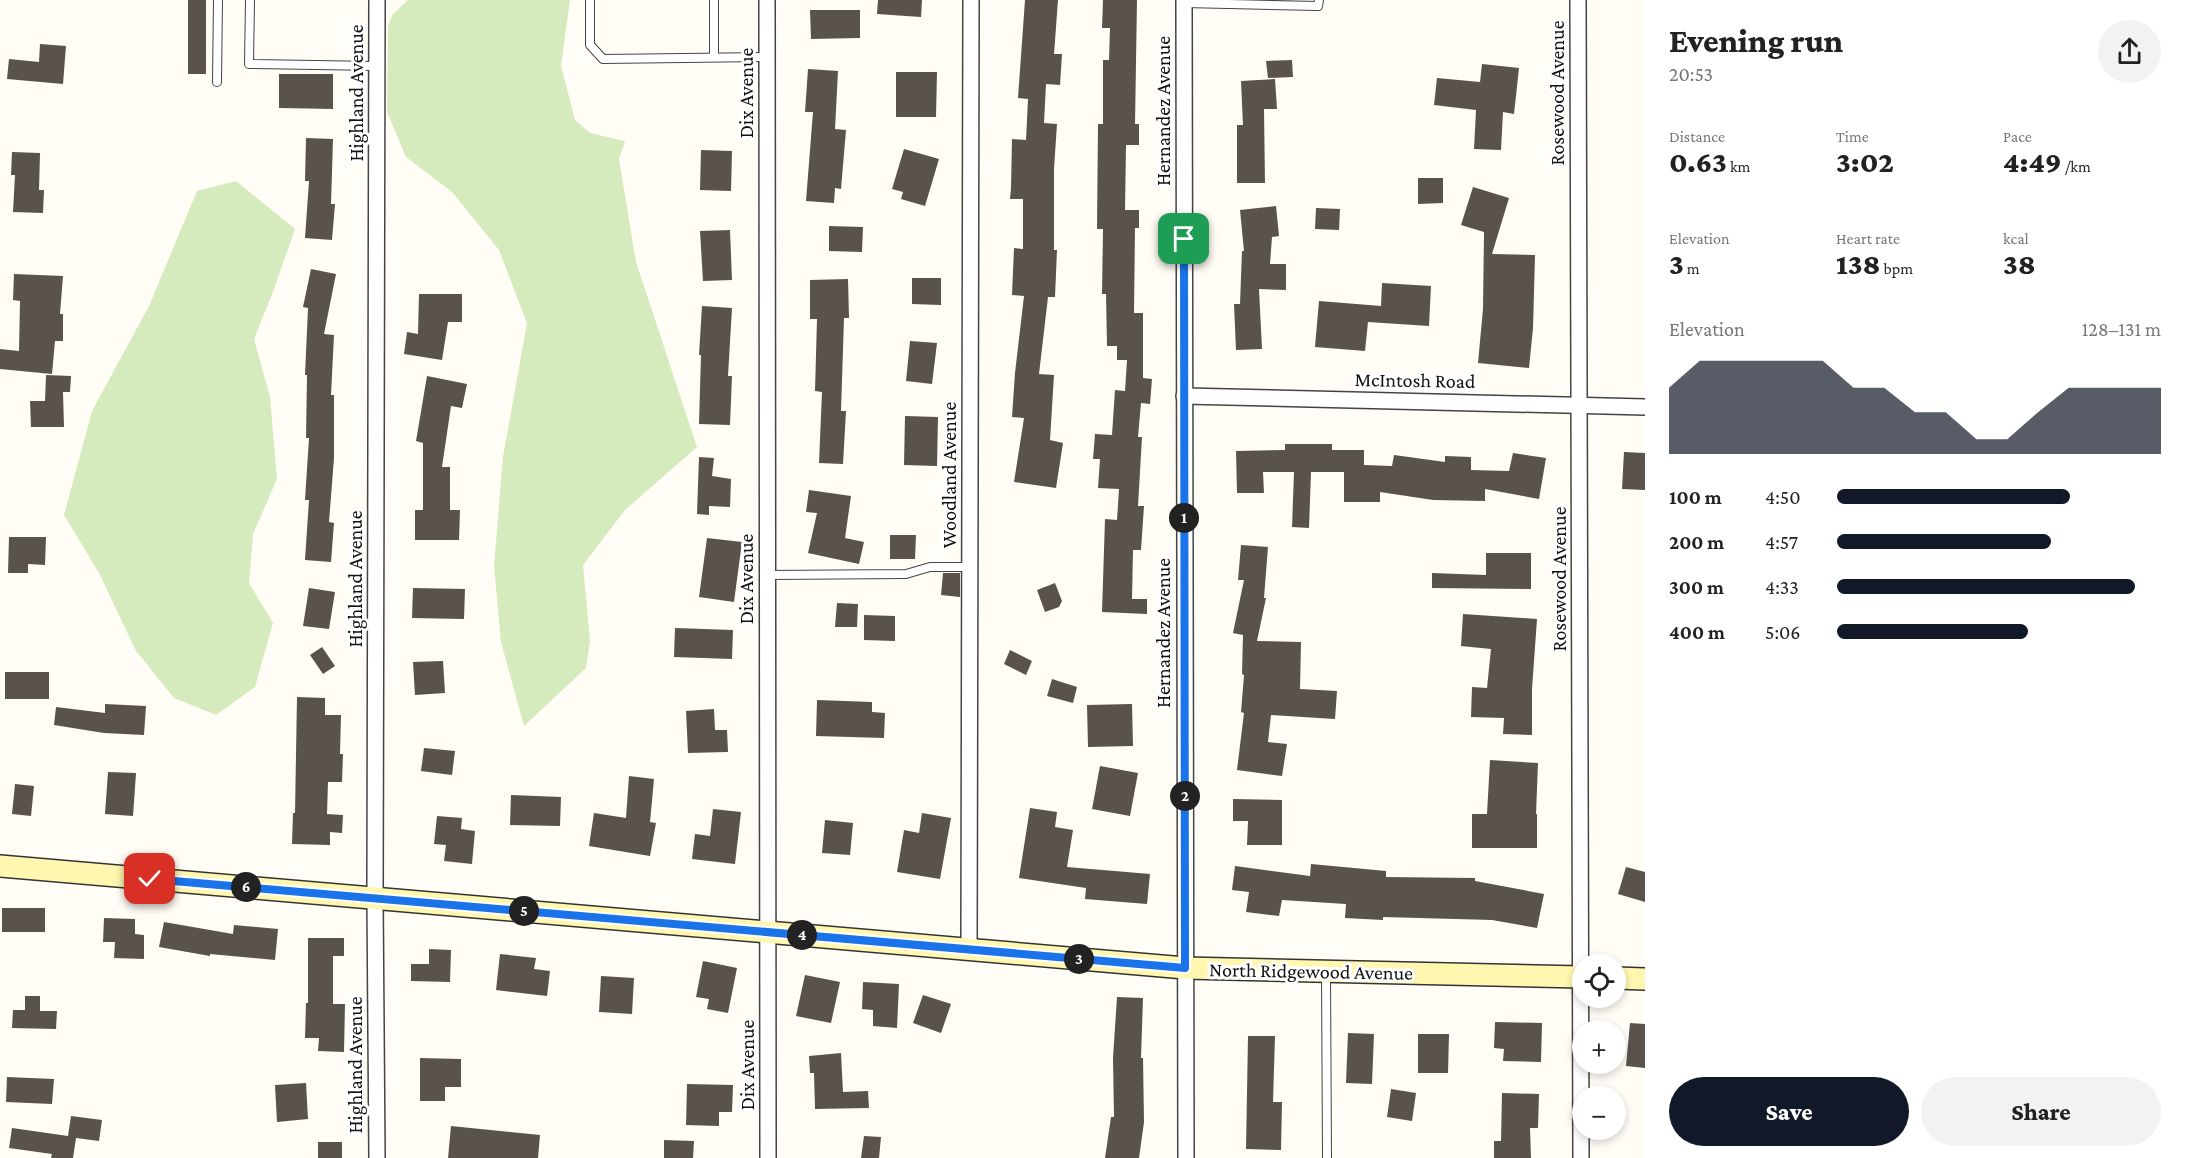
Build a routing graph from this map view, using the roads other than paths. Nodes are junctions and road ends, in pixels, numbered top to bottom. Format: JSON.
{"nodes":[{"id":1,"x":218,"y":0,"type":"edge"},
{"id":2,"x":250,"y":0,"type":"edge"},
{"id":3,"x":377,"y":0,"type":"edge"},
{"id":4,"x":590,"y":0,"type":"edge"},
{"id":5,"x":714,"y":0,"type":"edge"},
{"id":6,"x":767,"y":0,"type":"edge"},
{"id":7,"x":971,"y":0,"type":"edge"},
{"id":8,"x":1318,"y":0,"type":"edge"},
{"id":9,"x":1578,"y":0,"type":"edge"},
{"id":10,"x":1184,"y":2,"type":"edge"},
{"id":11,"x":714,"y":57,"type":"junction"},
{"id":12,"x":767,"y":57,"type":"junction"},
{"id":13,"x":377,"y":66,"type":"junction"},
{"id":14,"x":218,"y":82,"type":"dead end"},
{"id":15,"x":1184,"y":396,"type":"junction"},
{"id":16,"x":1579,"y":405,"type":"junction"},
{"id":17,"x":1645,"y":407,"type":"edge"},
{"id":18,"x":970,"y":567,"type":"junction"},
{"id":19,"x":767,"y":575,"type":"junction"},
{"id":20,"x":0,"y":866,"type":"edge"},
{"id":21,"x":375,"y":899,"type":"junction"},
{"id":22,"x":768,"y":932,"type":"junction"},
{"id":23,"x":969,"y":950,"type":"junction"},
{"id":24,"x":1582,"y":954,"type":"edge"},
{"id":25,"x":1185,"y":968,"type":"junction"},
{"id":26,"x":1326,"y":971,"type":"junction"},
{"id":27,"x":1572,"y":977,"type":"edge"},
{"id":28,"x":1626,"y":978,"type":"edge"},
{"id":29,"x":1645,"y":979,"type":"edge"},
{"id":30,"x":1582,"y":1008,"type":"edge"},
{"id":31,"x":376,"y":1158,"type":"edge"},
{"id":32,"x":768,"y":1158,"type":"edge"},
{"id":33,"x":1185,"y":1158,"type":"edge"},
{"id":34,"x":1327,"y":1158,"type":"edge"},
{"id":35,"x":1581,"y":1158,"type":"edge"}],
"edges":[{"from":1,"to":14,"type":"lane"},
{"from":2,"to":13,"type":"lane"},
{"from":3,"to":13,"type":"street","name":"Highland Avenue"},
{"from":4,"to":11,"type":"lane"},
{"from":5,"to":11,"type":"lane"},
{"from":6,"to":12,"type":"street","name":"Dix Avenue"},
{"from":7,"to":18,"type":"street","name":"Woodland Avenue"},
{"from":8,"to":10,"type":"lane"},
{"from":9,"to":16,"type":"street","name":"Rosewood Avenue"},
{"from":10,"to":15,"type":"street","name":"Hernandez Avenue"},
{"from":11,"to":12,"type":"lane"},
{"from":12,"to":19,"type":"street","name":"Dix Avenue"},
{"from":13,"to":21,"type":"street","name":"Highland Avenue"},
{"from":15,"to":16,"type":"street","name":"McIntosh Road"},
{"from":15,"to":25,"type":"street","name":"Hernandez Avenue"},
{"from":16,"to":17,"type":"street","name":"McIntosh Road"},
{"from":16,"to":24,"type":"street","name":"Rosewood Avenue"},
{"from":18,"to":19,"type":"lane"},
{"from":18,"to":23,"type":"street","name":"Woodland Avenue"},
{"from":19,"to":22,"type":"street","name":"Dix Avenue"},
{"from":20,"to":21,"type":"street","name":"North Ridgewood Avenue"},
{"from":21,"to":22,"type":"street","name":"North Ridgewood Avenue"},
{"from":21,"to":31,"type":"street","name":"Highland Avenue"},
{"from":22,"to":23,"type":"street","name":"North Ridgewood Avenue"},
{"from":22,"to":32,"type":"street","name":"Dix Avenue"},
{"from":23,"to":25,"type":"street","name":"North Ridgewood Avenue"},
{"from":25,"to":26,"type":"street","name":"North Ridgewood Avenue"},
{"from":25,"to":33,"type":"street","name":"Hernandez Avenue"},
{"from":26,"to":27,"type":"street","name":"North Ridgewood Avenue"},
{"from":26,"to":34,"type":"lane"},
{"from":28,"to":29,"type":"street"},
{"from":30,"to":35,"type":"street","name":"Rosewood Avenue"}]}
